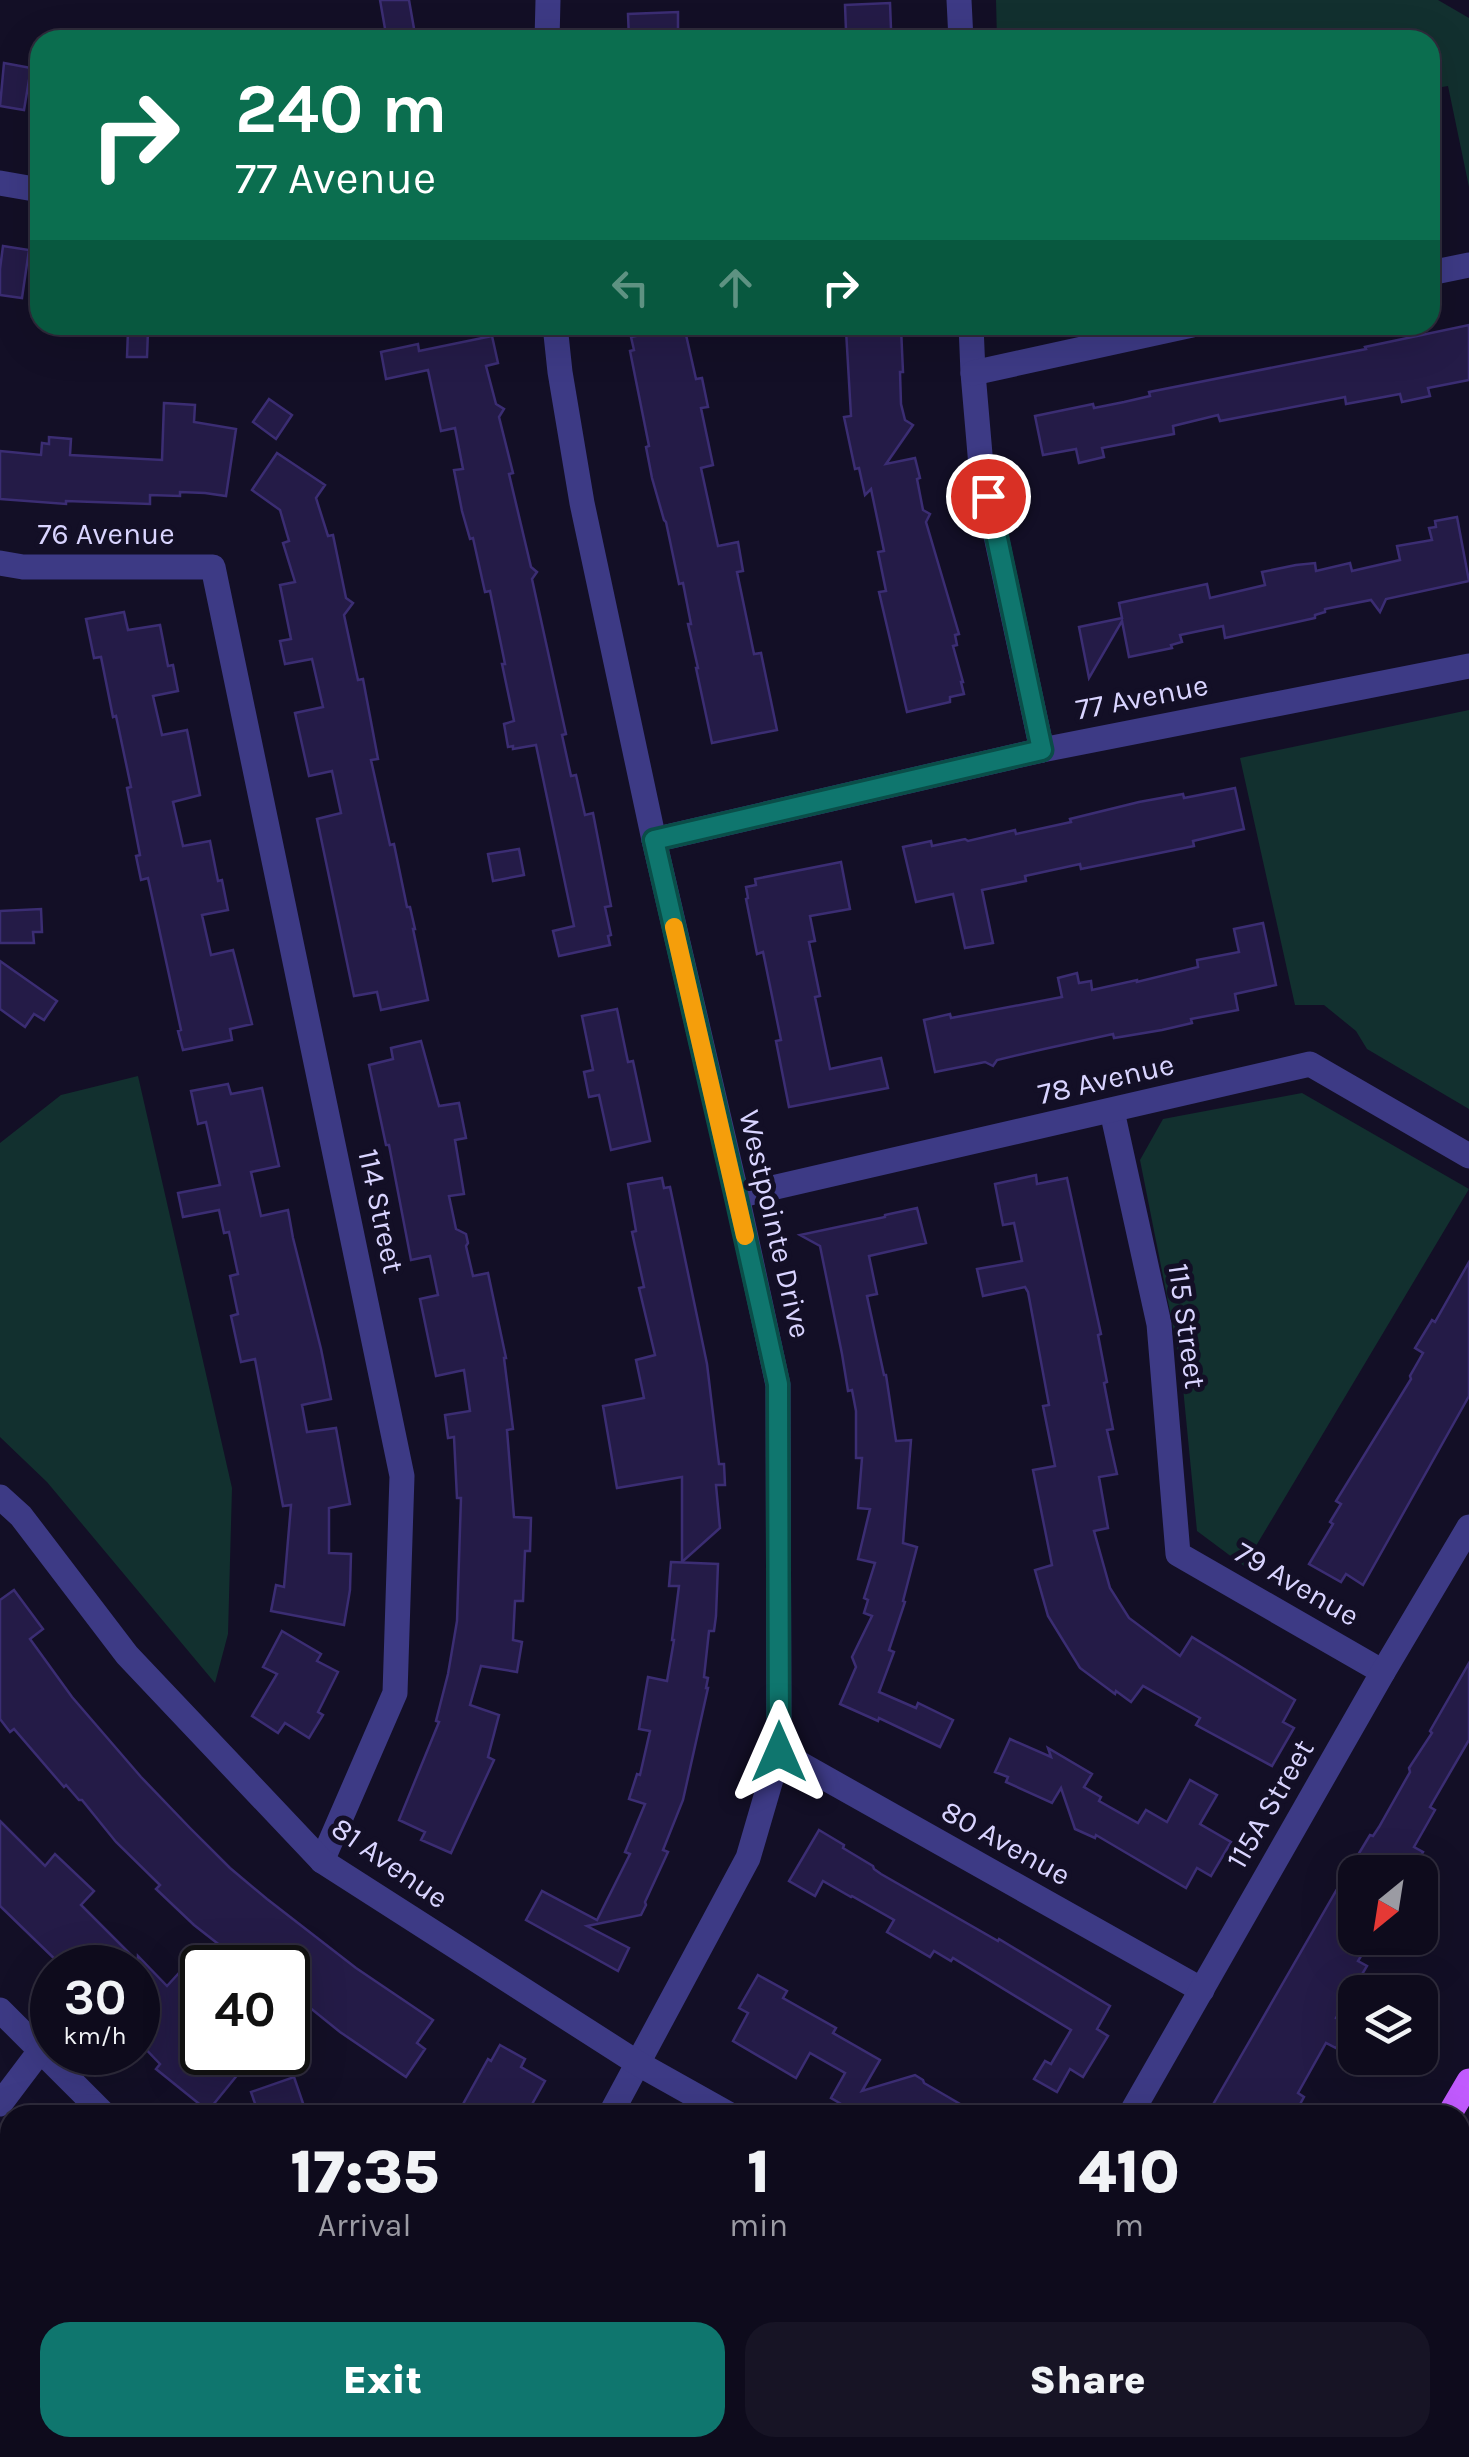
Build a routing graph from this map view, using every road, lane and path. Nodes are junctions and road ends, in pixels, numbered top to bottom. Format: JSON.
{"nodes":[{"id":1,"x":548,"y":0,"type":"edge"},
{"id":2,"x":959,"y":0,"type":"edge"},
{"id":3,"x":547,"y":30,"type":"edge"},
{"id":4,"x":961,"y":30,"type":"edge"},
{"id":5,"x":0,"y":183,"type":"edge"},
{"id":6,"x":30,"y":188,"type":"edge"},
{"id":7,"x":1469,"y":264,"type":"edge"},
{"id":8,"x":1440,"y":271,"type":"edge"},
{"id":9,"x":556,"y":335,"type":"edge"},
{"id":10,"x":972,"y":335,"type":"edge"},
{"id":11,"x":1146,"y":335,"type":"edge"},
{"id":12,"x":972,"y":373,"type":"junction"},
{"id":13,"x":0,"y":564,"type":"edge"},
{"id":14,"x":213,"y":567,"type":"joint"},
{"id":15,"x":1469,"y":666,"type":"edge"},
{"id":16,"x":1042,"y":750,"type":"junction"},
{"id":17,"x":654,"y":840,"type":"junction"},
{"id":18,"x":1112,"y":1111,"type":"junction"},
{"id":19,"x":1469,"y":1156,"type":"edge"},
{"id":20,"x":736,"y":1196,"type":"junction"},
{"id":21,"x":0,"y":1497,"type":"edge"},
{"id":22,"x":1469,"y":1527,"type":"edge"},
{"id":23,"x":1178,"y":1554,"type":"joint"},
{"id":24,"x":1384,"y":1672,"type":"junction"},
{"id":25,"x":779,"y":1752,"type":"junction"},
{"id":26,"x":322,"y":1860,"type":"junction"},
{"id":27,"x":1202,"y":1990,"type":"junction"},
{"id":28,"x":0,"y":2010,"type":"edge"},
{"id":29,"x":30,"y":2041,"type":"edge"},
{"id":30,"x":30,"y":2064,"type":"edge"},
{"id":31,"x":639,"y":2064,"type":"junction"},
{"id":32,"x":64,"y":2075,"type":"edge"},
{"id":33,"x":1469,"y":2081,"type":"edge"},
{"id":34,"x":0,"y":2104,"type":"edge"},
{"id":35,"x":95,"y":2105,"type":"edge"},
{"id":36,"x":616,"y":2105,"type":"edge"},
{"id":37,"x":712,"y":2105,"type":"edge"},
{"id":38,"x":1136,"y":2105,"type":"edge"},
{"id":39,"x":1455,"y":2105,"type":"edge"}],
"edges":[{"from":1,"to":3,"type":"street"},
{"from":2,"to":4,"type":"street"},
{"from":5,"to":6,"type":"street"},
{"from":7,"to":8,"type":"street"},
{"from":9,"to":17,"type":"street","name":"Westpointe Drive"},
{"from":10,"to":12,"type":"street"},
{"from":11,"to":12,"type":"street"},
{"from":12,"to":16,"type":"street"},
{"from":13,"to":14,"type":"street","name":"76 Avenue"},
{"from":14,"to":26,"type":"street","name":"114 Street"},
{"from":15,"to":16,"type":"street","name":"77 Avenue"},
{"from":16,"to":17,"type":"street","name":"77 Avenue"},
{"from":17,"to":20,"type":"street","name":"Westpointe Drive"},
{"from":18,"to":19,"type":"street","name":"78 Avenue"},
{"from":18,"to":20,"type":"street","name":"78 Avenue"},
{"from":18,"to":23,"type":"street","name":"115 Street"},
{"from":20,"to":25,"type":"street","name":"Westpointe Drive"},
{"from":21,"to":26,"type":"street","name":"81 Avenue"},
{"from":22,"to":24,"type":"street","name":"115A Street"},
{"from":23,"to":24,"type":"street","name":"79 Avenue"},
{"from":24,"to":27,"type":"street","name":"115A Street"},
{"from":25,"to":27,"type":"street","name":"80 Avenue"},
{"from":25,"to":31,"type":"street","name":"Westpointe Drive"},
{"from":26,"to":31,"type":"street","name":"81 Avenue"},
{"from":27,"to":38,"type":"street","name":"115A Street"},
{"from":28,"to":29,"type":"street"},
{"from":30,"to":34,"type":"street"},
{"from":31,"to":36,"type":"street","name":"Westpointe Drive"},
{"from":31,"to":37,"type":"street","name":"81 Avenue"},
{"from":32,"to":35,"type":"street"},
{"from":33,"to":39,"type":"main road"}]}
